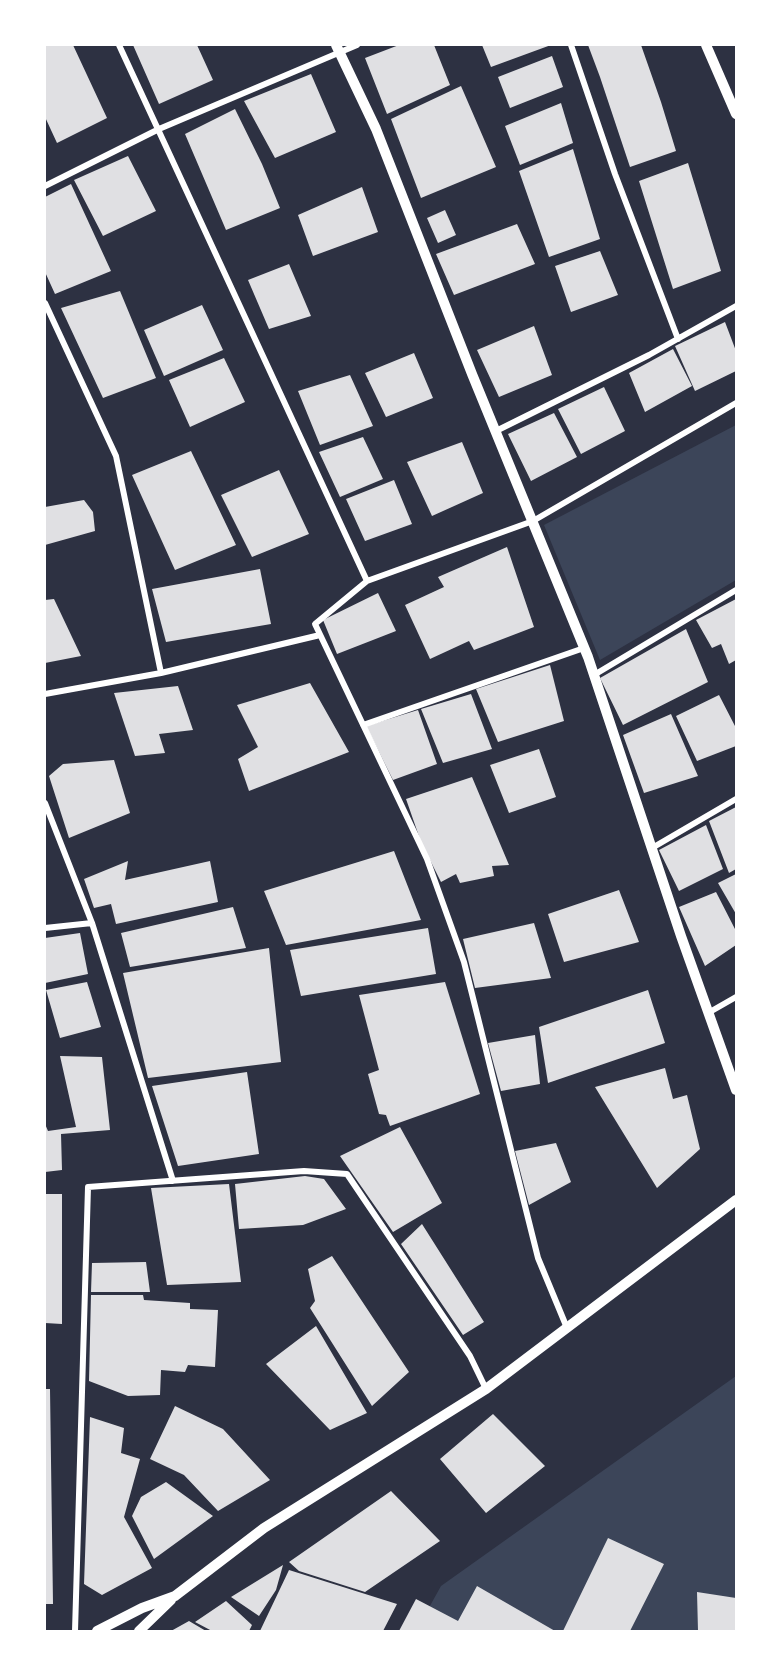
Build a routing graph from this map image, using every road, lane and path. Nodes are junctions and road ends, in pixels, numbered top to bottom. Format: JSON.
{"nodes":[{"id":1,"x":119,"y":45,"type":"edge"},
{"id":2,"x":357,"y":45,"type":"edge"},
{"id":3,"x":572,"y":45,"type":"edge"},
{"id":4,"x":706,"y":45,"type":"edge"},
{"id":5,"x":338,"y":49,"type":"edge"},
{"id":6,"x":736,"y":114,"type":"edge"},
{"id":7,"x":159,"y":129,"type":"junction"},
{"id":8,"x":45,"y":186,"type":"edge"},
{"id":9,"x":45,"y":303,"type":"edge"},
{"id":10,"x":736,"y":306,"type":"edge"},
{"id":11,"x":678,"y":339,"type":"junction"},
{"id":12,"x":736,"y":403,"type":"edge"},
{"id":13,"x":496,"y":431,"type":"junction"},
{"id":14,"x":533,"y":521,"type":"junction"},
{"id":15,"x":367,"y":581,"type":"junction"},
{"id":16,"x":736,"y":590,"type":"edge"},
{"id":17,"x":320,"y":635,"type":"junction"},
{"id":18,"x":584,"y":648,"type":"junction"},
{"id":19,"x":161,"y":673,"type":"junction"},
{"id":20,"x":594,"y":675,"type":"junction"},
{"id":21,"x":45,"y":694,"type":"edge"},
{"id":22,"x":363,"y":725,"type":"junction"},
{"id":23,"x":736,"y":799,"type":"edge"},
{"id":24,"x":45,"y":803,"type":"edge"},
{"id":25,"x":652,"y":848,"type":"junction"},
{"id":26,"x":92,"y":923,"type":"junction"},
{"id":27,"x":45,"y":928,"type":"edge"},
{"id":28,"x":736,"y":997,"type":"edge"},
{"id":29,"x":708,"y":1013,"type":"junction"},
{"id":30,"x":736,"y":1090,"type":"edge"},
{"id":31,"x":173,"y":1181,"type":"junction"},
{"id":32,"x":736,"y":1200,"type":"edge"},
{"id":33,"x":567,"y":1328,"type":"junction"},
{"id":34,"x":486,"y":1389,"type":"junction"},
{"id":35,"x":175,"y":1596,"type":"junction"},
{"id":36,"x":75,"y":1631,"type":"edge"},
{"id":37,"x":97,"y":1631,"type":"edge"},
{"id":38,"x":139,"y":1631,"type":"edge"}],
"edges":[{"from":1,"to":7,"type":"street"},
{"from":2,"to":5,"type":"street"},
{"from":3,"to":11,"type":"street"},
{"from":4,"to":6,"type":"street"},
{"from":5,"to":7,"type":"street"},
{"from":5,"to":13,"type":"street"},
{"from":7,"to":8,"type":"street"},
{"from":7,"to":15,"type":"street"},
{"from":9,"to":19,"type":"street"},
{"from":10,"to":11,"type":"street"},
{"from":11,"to":13,"type":"street"},
{"from":12,"to":14,"type":"street"},
{"from":13,"to":14,"type":"street"},
{"from":14,"to":15,"type":"street"},
{"from":14,"to":18,"type":"street"},
{"from":15,"to":17,"type":"street"},
{"from":16,"to":20,"type":"street"},
{"from":17,"to":19,"type":"street"},
{"from":17,"to":22,"type":"street"},
{"from":18,"to":20,"type":"street"},
{"from":18,"to":22,"type":"street"},
{"from":19,"to":21,"type":"street"},
{"from":20,"to":25,"type":"street"},
{"from":22,"to":33,"type":"street"},
{"from":23,"to":25,"type":"street"},
{"from":24,"to":26,"type":"street"},
{"from":25,"to":29,"type":"street"},
{"from":26,"to":27,"type":"street"},
{"from":26,"to":31,"type":"street"},
{"from":28,"to":29,"type":"street"},
{"from":29,"to":30,"type":"street"},
{"from":31,"to":34,"type":"street"},
{"from":31,"to":36,"type":"street"},
{"from":32,"to":33,"type":"street"},
{"from":33,"to":34,"type":"street"},
{"from":34,"to":35,"type":"street"},
{"from":35,"to":37,"type":"street"},
{"from":35,"to":38,"type":"street"}]}
